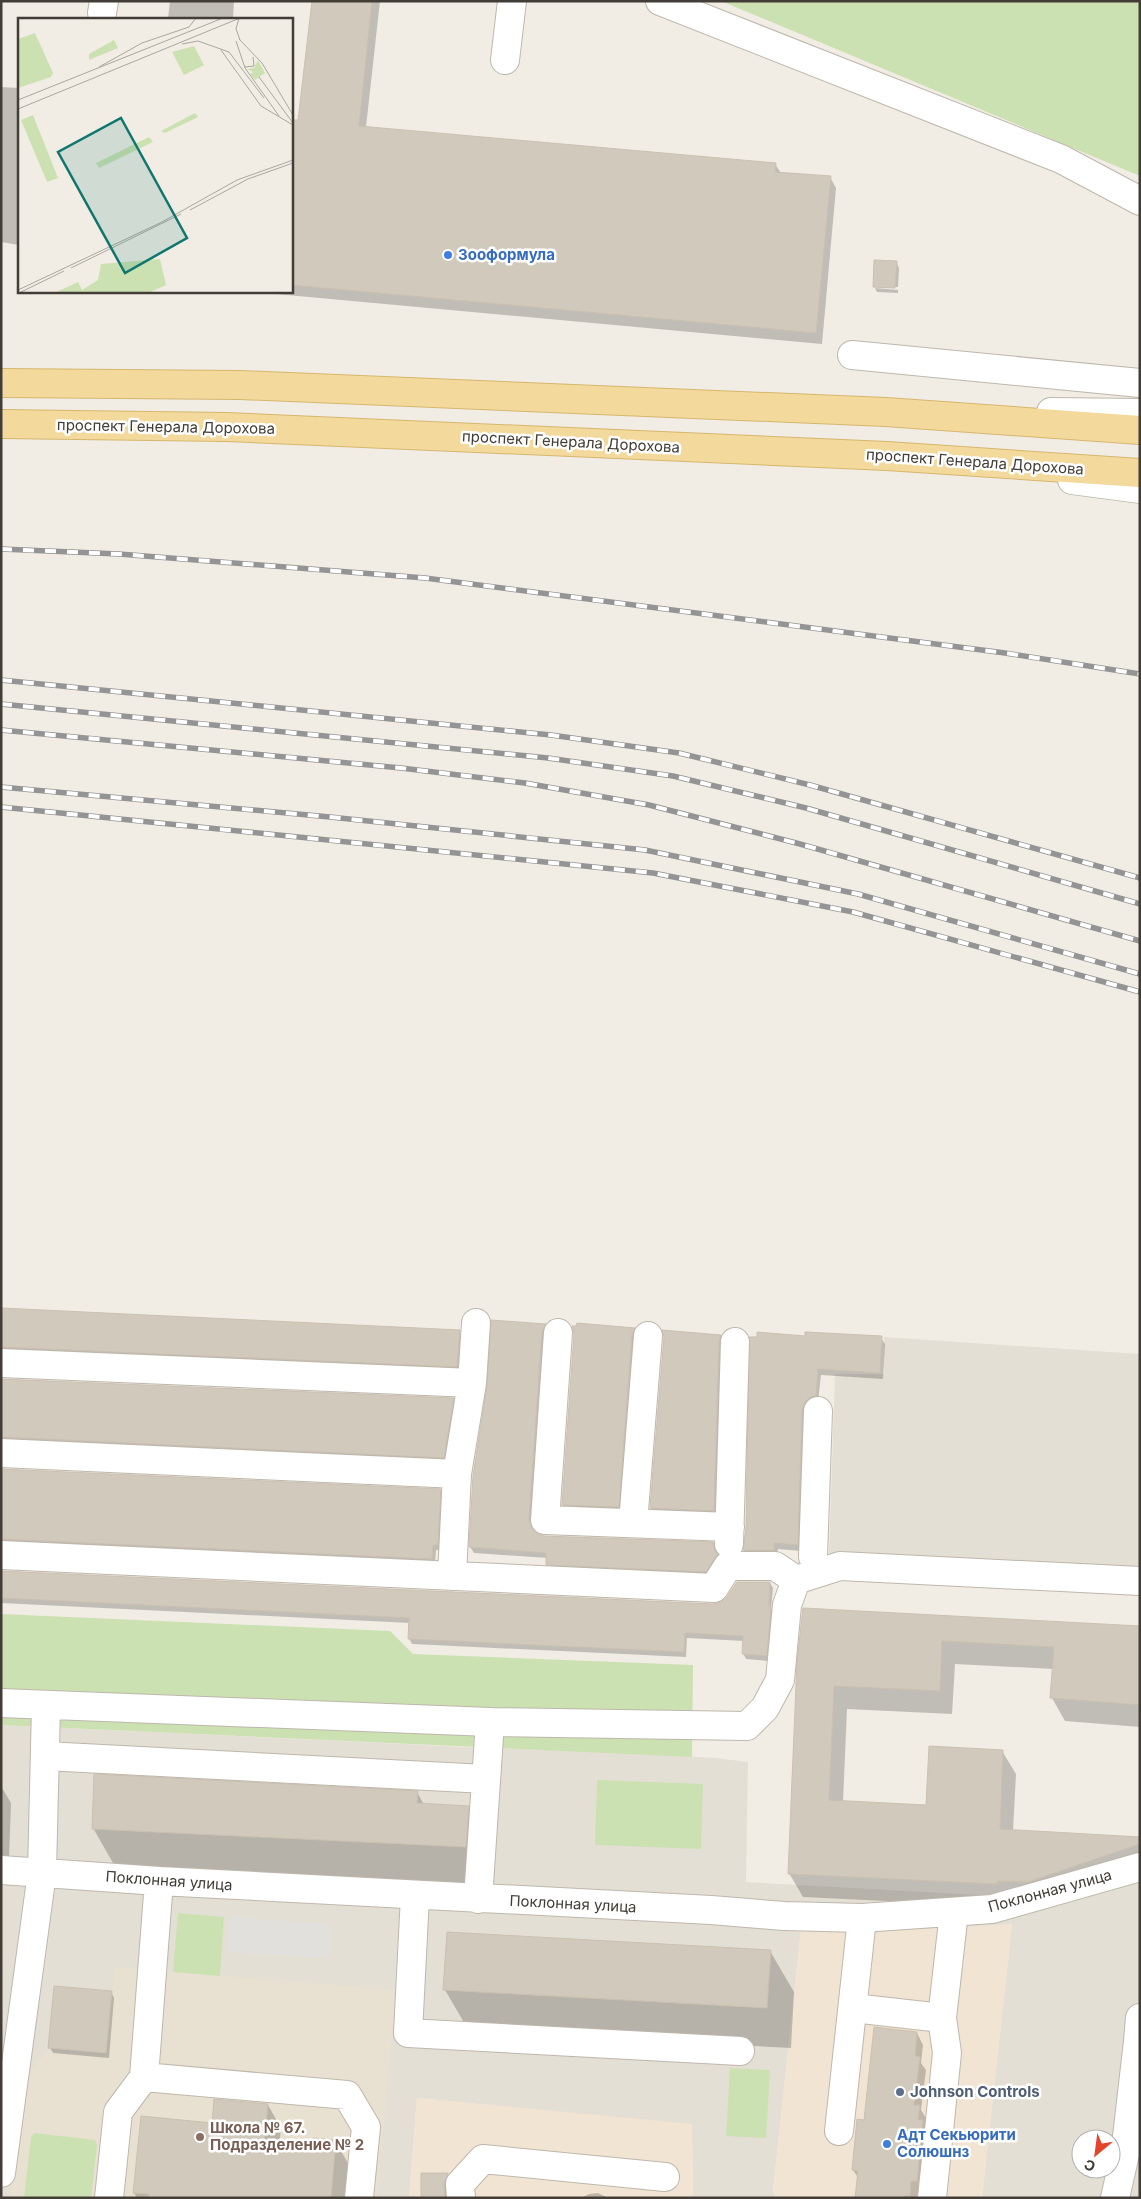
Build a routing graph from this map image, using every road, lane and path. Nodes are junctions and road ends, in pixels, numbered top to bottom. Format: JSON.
{"nodes":[{"id":1,"x":512,"y":1,"type":"edge"},
{"id":2,"x":660,"y":1,"type":"edge"},
{"id":3,"x":504,"y":60,"type":"dead end"},
{"id":4,"x":1140,"y":201,"type":"edge"},
{"id":5,"x":852,"y":355,"type":"dead end"},
{"id":6,"x":1,"y":382,"type":"edge"},
{"id":7,"x":1140,"y":383,"type":"edge"},
{"id":8,"x":886,"y":412,"type":"junction"},
{"id":9,"x":1140,"y":412,"type":"edge"},
{"id":10,"x":1,"y":424,"type":"edge"},
{"id":11,"x":1140,"y":430,"type":"edge"},
{"id":12,"x":887,"y":456,"type":"junction"},
{"id":13,"x":1140,"y":473,"type":"edge"},
{"id":14,"x":1140,"y":489,"type":"edge"},
{"id":15,"x":476,"y":1323,"type":"dead end"},
{"id":16,"x":558,"y":1333,"type":"dead end"},
{"id":17,"x":648,"y":1336,"type":"dead end"},
{"id":18,"x":735,"y":1342,"type":"dead end"},
{"id":19,"x":1,"y":1363,"type":"edge"},
{"id":20,"x":472,"y":1383,"type":"junction"},
{"id":21,"x":818,"y":1411,"type":"dead end"},
{"id":22,"x":1,"y":1454,"type":"edge"},
{"id":23,"x":457,"y":1474,"type":"junction"},
{"id":24,"x":633,"y":1523,"type":"junction"},
{"id":25,"x":730,"y":1527,"type":"junction"},
{"id":26,"x":1,"y":1556,"type":"edge"},
{"id":27,"x":813,"y":1557,"type":"dead end"},
{"id":28,"x":728,"y":1566,"type":"junction"},
{"id":29,"x":452,"y":1576,"type":"junction"},
{"id":30,"x":796,"y":1580,"type":"junction"},
{"id":31,"x":1140,"y":1581,"type":"edge"},
{"id":32,"x":1,"y":1704,"type":"edge"},
{"id":33,"x":46,"y":1706,"type":"junction"},
{"id":34,"x":490,"y":1722,"type":"junction"},
{"id":35,"x":45,"y":1756,"type":"junction"},
{"id":36,"x":486,"y":1778,"type":"junction"},
{"id":37,"x":1140,"y":1867,"type":"edge"},
{"id":38,"x":1,"y":1870,"type":"edge"},
{"id":39,"x":42,"y":1872,"type":"junction"},
{"id":40,"x":159,"y":1881,"type":"junction"},
{"id":41,"x":415,"y":1896,"type":"junction"},
{"id":42,"x":478,"y":1899,"type":"junction"},
{"id":43,"x":954,"y":1912,"type":"junction"},
{"id":44,"x":862,"y":1918,"type":"junction"},
{"id":45,"x":853,"y":2008,"type":"junction"},
{"id":46,"x":942,"y":2018,"type":"junction"},
{"id":47,"x":1139,"y":2033,"type":"edge"},
{"id":48,"x":740,"y":2050,"type":"dead end"},
{"id":49,"x":144,"y":2077,"type":"junction"},
{"id":50,"x":839,"y":2131,"type":"dead end"},
{"id":51,"x":1,"y":2174,"type":"edge"},
{"id":52,"x":665,"y":2177,"type":"dead end"},
{"id":53,"x":109,"y":2198,"type":"edge"},
{"id":54,"x":359,"y":2198,"type":"edge"},
{"id":55,"x":461,"y":2198,"type":"edge"},
{"id":56,"x":932,"y":2198,"type":"edge"},
{"id":57,"x":1115,"y":2198,"type":"edge"}],
"edges":[{"from":1,"to":3,"type":"street"},
{"from":2,"to":4,"type":"street"},
{"from":5,"to":7,"type":"street"},
{"from":6,"to":8,"type":"main road"},
{"from":8,"to":9,"type":"street"},
{"from":8,"to":11,"type":"main road"},
{"from":10,"to":12,"type":"main road","name":"проспект Генерала Дорохова"},
{"from":12,"to":13,"type":"main road","name":"проспект Генерала Дорохова"},
{"from":12,"to":14,"type":"street"},
{"from":15,"to":20,"type":"street"},
{"from":16,"to":24,"type":"street"},
{"from":17,"to":24,"type":"street"},
{"from":18,"to":25,"type":"street"},
{"from":19,"to":20,"type":"street"},
{"from":20,"to":23,"type":"street"},
{"from":21,"to":27,"type":"street"},
{"from":22,"to":23,"type":"street"},
{"from":23,"to":29,"type":"street"},
{"from":24,"to":25,"type":"street"},
{"from":25,"to":28,"type":"street"},
{"from":26,"to":29,"type":"street"},
{"from":28,"to":29,"type":"street"},
{"from":28,"to":30,"type":"street"},
{"from":30,"to":31,"type":"street"},
{"from":30,"to":34,"type":"street"},
{"from":32,"to":33,"type":"street"},
{"from":33,"to":34,"type":"street"},
{"from":33,"to":35,"type":"street"},
{"from":34,"to":36,"type":"street"},
{"from":35,"to":36,"type":"street"},
{"from":35,"to":39,"type":"street"},
{"from":36,"to":42,"type":"street"},
{"from":37,"to":43,"type":"street","name":"Поклонная улица"},
{"from":38,"to":39,"type":"street","name":"Поклонная улица"},
{"from":39,"to":40,"type":"street","name":"Поклонная улица"},
{"from":39,"to":51,"type":"street"},
{"from":40,"to":41,"type":"street","name":"Поклонная улица"},
{"from":40,"to":49,"type":"street"},
{"from":41,"to":42,"type":"street","name":"Поклонная улица"},
{"from":41,"to":48,"type":"street"},
{"from":42,"to":44,"type":"street","name":"Поклонная улица"},
{"from":43,"to":44,"type":"street","name":"Поклонная улица"},
{"from":43,"to":46,"type":"street"},
{"from":44,"to":45,"type":"street"},
{"from":45,"to":46,"type":"street"},
{"from":45,"to":50,"type":"street"},
{"from":46,"to":56,"type":"street"},
{"from":47,"to":57,"type":"street"},
{"from":49,"to":53,"type":"street"},
{"from":49,"to":54,"type":"street"},
{"from":52,"to":55,"type":"street"}]}
